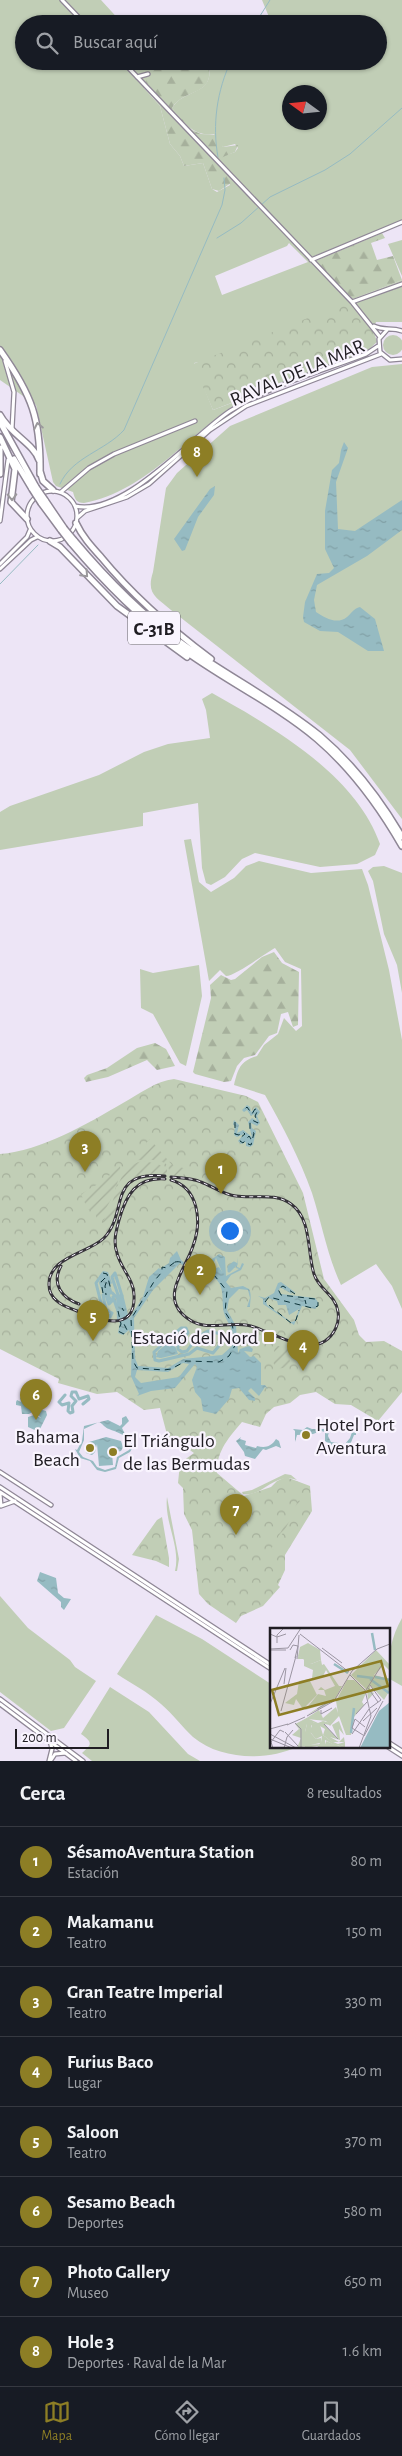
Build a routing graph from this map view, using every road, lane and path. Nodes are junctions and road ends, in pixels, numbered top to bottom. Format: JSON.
{"nodes":[{"id":1,"x":62,"y":0,"type":"edge"},
{"id":2,"x":76,"y":15,"type":"edge"},
{"id":3,"x":130,"y":70,"type":"edge"},
{"id":4,"x":136,"y":77,"type":"junction"},
{"id":5,"x":143,"y":83,"type":"junction"},
{"id":6,"x":402,"y":222,"type":"edge"},
{"id":7,"x":311,"y":260,"type":"junction"},
{"id":8,"x":402,"y":284,"type":"edge"},
{"id":9,"x":352,"y":302,"type":"junction"},
{"id":10,"x":373,"y":326,"type":"junction"},
{"id":11,"x":387,"y":330,"type":"junction"},
{"id":12,"x":402,"y":331,"type":"edge"},
{"id":13,"x":380,"y":337,"type":"junction"},
{"id":14,"x":378,"y":346,"type":"junction"},
{"id":15,"x":0,"y":351,"type":"edge"},
{"id":16,"x":381,"y":354,"type":"junction"},
{"id":17,"x":402,"y":359,"type":"edge"},
{"id":18,"x":0,"y":415,"type":"edge"},
{"id":19,"x":0,"y":421,"type":"edge"},
{"id":20,"x":195,"y":421,"type":"dead end"},
{"id":21,"x":12,"y":429,"type":"tunnel mouth"},
{"id":22,"x":0,"y":432,"type":"edge"},
{"id":23,"x":0,"y":437,"type":"edge"},
{"id":24,"x":0,"y":448,"type":"edge"},
{"id":25,"x":8,"y":460,"type":"dead end"},
{"id":26,"x":0,"y":474,"type":"edge"},
{"id":27,"x":40,"y":474,"type":"junction"},
{"id":28,"x":71,"y":484,"type":"junction"},
{"id":29,"x":34,"y":488,"type":"junction"},
{"id":30,"x":53,"y":490,"type":"junction"},
{"id":31,"x":61,"y":492,"type":"junction"},
{"id":32,"x":69,"y":497,"type":"junction"},
{"id":33,"x":75,"y":506,"type":"junction"},
{"id":34,"x":27,"y":519,"type":"junction"},
{"id":35,"x":77,"y":520,"type":"junction"},
{"id":36,"x":0,"y":521,"type":"edge"},
{"id":37,"x":31,"y":530,"type":"junction"},
{"id":38,"x":38,"y":537,"type":"junction"},
{"id":39,"x":50,"y":541,"type":"junction"},
{"id":40,"x":0,"y":564,"type":"edge"},
{"id":41,"x":0,"y":569,"type":"edge"},
{"id":42,"x":252,"y":692,"type":"junction"},
{"id":43,"x":389,"y":816,"type":"junction"},
{"id":44,"x":402,"y":833,"type":"edge"},
{"id":45,"x":402,"y":837,"type":"edge"},
{"id":46,"x":402,"y":846,"type":"edge"},
{"id":47,"x":0,"y":1472,"type":"edge"},
{"id":48,"x":0,"y":1487,"type":"edge"},
{"id":49,"x":0,"y":1493,"type":"edge"},
{"id":50,"x":15,"y":1501,"type":"junction"},
{"id":51,"x":51,"y":1505,"type":"dead end"},
{"id":52,"x":0,"y":1507,"type":"edge"},
{"id":53,"x":117,"y":1565,"type":"junction"},
{"id":54,"x":188,"y":1613,"type":"junction"},
{"id":55,"x":270,"y":1664,"type":"edge"},
{"id":56,"x":270,"y":1668,"type":"edge"},
{"id":57,"x":0,"y":1698,"type":"edge"},
{"id":58,"x":0,"y":1704,"type":"edge"},
{"id":59,"x":49,"y":1741,"type":"junction"},
{"id":60,"x":390,"y":1743,"type":"edge"},
{"id":61,"x":390,"y":1748,"type":"edge"},
{"id":62,"x":402,"y":1751,"type":"edge"},
{"id":63,"x":66,"y":1753,"type":"junction"},
{"id":64,"x":402,"y":1756,"type":"edge"},
{"id":65,"x":50,"y":1761,"type":"edge"},
{"id":66,"x":76,"y":1761,"type":"edge"},
{"id":67,"x":83,"y":1761,"type":"edge"}],
"edges":[{"from":1,"to":2,"type":"street"},
{"from":3,"to":4,"type":"street"},
{"from":4,"to":5,"type":"street"},
{"from":4,"to":5,"type":"street"},
{"from":5,"to":7,"type":"street"},
{"from":6,"to":7,"type":"street"},
{"from":7,"to":9,"type":"street"},
{"from":8,"to":9,"type":"street"},
{"from":9,"to":10,"type":"street"},
{"from":10,"to":11,"type":"street"},
{"from":10,"to":13,"type":"street"},
{"from":11,"to":12,"type":"street"},
{"from":11,"to":13,"type":"street"},
{"from":13,"to":14,"type":"street"},
{"from":14,"to":16,"type":"street"},
{"from":14,"to":33,"type":"street","name":"RAVAL DE LA MAR"},
{"from":15,"to":21,"type":"street"},
{"from":27,"to":15,"type":"highway","one_way":true},
{"from":16,"to":17,"type":"street"},
{"from":16,"to":35,"type":"street","name":"RAVAL DE LA MAR"},
{"from":18,"to":27,"type":"highway"},
{"from":19,"to":29,"type":"highway","number":"C-31B"},
{"from":20,"to":28,"type":"street"},
{"from":22,"to":29,"type":"highway","number":"C-31B"},
{"from":23,"to":34,"type":"highway","one_way":true},
{"from":24,"to":26,"type":"highway"},
{"from":25,"to":36,"type":"street"},
{"from":27,"to":30,"type":"highway"},
{"from":28,"to":31,"type":"street"},
{"from":28,"to":32,"type":"street"},
{"from":29,"to":42,"type":"highway","number":"C-31B","bridge":true},
{"from":30,"to":31,"type":"street"},
{"from":30,"to":34,"type":"street"},
{"from":31,"to":32,"type":"street"},
{"from":32,"to":33,"type":"street"},
{"from":33,"to":35,"type":"street"},
{"from":34,"to":37,"type":"street"},
{"from":35,"to":39,"type":"street"},
{"from":35,"to":42,"type":"highway"},
{"from":37,"to":38,"type":"street"},
{"from":37,"to":40,"type":"street"},
{"from":38,"to":39,"type":"street"},
{"from":38,"to":41,"type":"street"},
{"from":39,"to":42,"type":"highway","one_way":true},
{"from":42,"to":43,"type":"highway","number":"C-31B"},
{"from":42,"to":46,"type":"highway","number":"C-31B"},
{"from":43,"to":44,"type":"highway"},
{"from":43,"to":45,"type":"highway","number":"C-31B"},
{"from":47,"to":51,"type":"street"},
{"from":48,"to":53,"type":"street"},
{"from":49,"to":50,"type":"street"},
{"from":49,"to":52,"type":"street"},
{"from":50,"to":52,"type":"street"},
{"from":50,"to":53,"type":"street"},
{"from":53,"to":54,"type":"street"},
{"from":54,"to":55,"type":"street"},
{"from":54,"to":56,"type":"street"},
{"from":57,"to":67,"type":"street"},
{"from":58,"to":59,"type":"street"},
{"from":59,"to":63,"type":"street"},
{"from":59,"to":65,"type":"street"},
{"from":60,"to":62,"type":"street"},
{"from":61,"to":64,"type":"street"},
{"from":63,"to":65,"type":"street"},
{"from":63,"to":66,"type":"street"}]}
